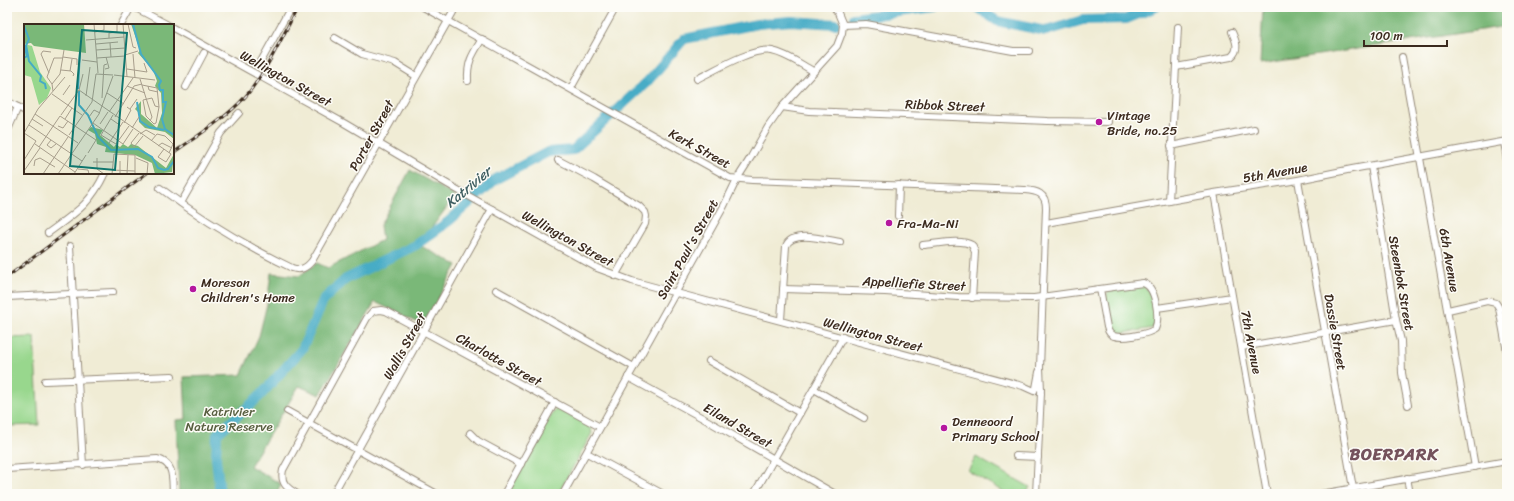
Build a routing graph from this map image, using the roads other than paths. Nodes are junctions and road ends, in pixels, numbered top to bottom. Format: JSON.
{"nodes":[{"id":1,"x":133,"y":7,"type":"edge"},
{"id":2,"x":291,"y":7,"type":"edge"},
{"id":3,"x":423,"y":7,"type":"edge"},
{"id":4,"x":456,"y":7,"type":"edge"},
{"id":5,"x":616,"y":7,"type":"edge"},
{"id":6,"x":834,"y":7,"type":"edge"},
{"id":7,"x":448,"y":21,"type":"junction"},
{"id":8,"x":122,"y":24,"type":"edge"},
{"id":9,"x":166,"y":24,"type":"edge"},
{"id":10,"x":842,"y":24,"type":"junction"},
{"id":11,"x":1178,"y":27,"type":"dead end"},
{"id":12,"x":174,"y":29,"type":"edge"},
{"id":13,"x":1232,"y":32,"type":"dead end"},
{"id":14,"x":335,"y":38,"type":"dead end"},
{"id":15,"x":482,"y":39,"type":"junction"},
{"id":16,"x":1029,"y":51,"type":"dead end"},
{"id":17,"x":204,"y":53,"type":"dead end"},
{"id":18,"x":1402,"y":57,"type":"dead end"},
{"id":19,"x":259,"y":64,"type":"dead end"},
{"id":20,"x":1176,"y":67,"type":"junction"},
{"id":21,"x":814,"y":71,"type":"junction"},
{"id":22,"x":416,"y":76,"type":"junction"},
{"id":23,"x":697,"y":79,"type":"dead end"},
{"id":24,"x":468,"y":81,"type":"dead end"},
{"id":25,"x":186,"y":87,"type":"dead end"},
{"id":26,"x":571,"y":88,"type":"junction"},
{"id":27,"x":7,"y":101,"type":"edge"},
{"id":28,"x":782,"y":106,"type":"junction"},
{"id":29,"x":18,"y":107,"type":"junction"},
{"id":30,"x":24,"y":110,"type":"edge"},
{"id":31,"x":239,"y":113,"type":"dead end"},
{"id":32,"x":1108,"y":122,"type":"dead end"},
{"id":33,"x":1254,"y":129,"type":"dead end"},
{"id":34,"x":7,"y":132,"type":"edge"},
{"id":35,"x":1505,"y":142,"type":"edge"},
{"id":36,"x":379,"y":144,"type":"junction"},
{"id":37,"x":1171,"y":146,"type":"junction"},
{"id":38,"x":1420,"y":157,"type":"junction"},
{"id":39,"x":558,"y":160,"type":"dead end"},
{"id":40,"x":1507,"y":160,"type":"edge"},
{"id":41,"x":1371,"y":166,"type":"junction"},
{"id":42,"x":105,"y":174,"type":"edge"},
{"id":43,"x":737,"y":179,"type":"junction"},
{"id":44,"x":1298,"y":180,"type":"junction"},
{"id":45,"x":899,"y":185,"type":"junction"},
{"id":46,"x":160,"y":188,"type":"dead end"},
{"id":47,"x":1214,"y":193,"type":"junction"},
{"id":48,"x":1169,"y":201,"type":"junction"},
{"id":49,"x":181,"y":203,"type":"junction"},
{"id":50,"x":492,"y":209,"type":"junction"},
{"id":51,"x":898,"y":216,"type":"dead end"},
{"id":52,"x":1046,"y":223,"type":"junction"},
{"id":53,"x":48,"y":233,"type":"dead end"},
{"id":54,"x":840,"y":242,"type":"dead end"},
{"id":55,"x":923,"y":245,"type":"dead end"},
{"id":56,"x":70,"y":246,"type":"dead end"},
{"id":57,"x":615,"y":276,"type":"junction"},
{"id":58,"x":784,"y":289,"type":"junction"},
{"id":59,"x":1100,"y":289,"type":"junction"},
{"id":60,"x":496,"y":290,"type":"dead end"},
{"id":61,"x":113,"y":292,"type":"dead end"},
{"id":62,"x":675,"y":293,"type":"junction"},
{"id":63,"x":74,"y":294,"type":"junction"},
{"id":64,"x":7,"y":297,"type":"edge"},
{"id":65,"x":1043,"y":297,"type":"junction"},
{"id":66,"x":972,"y":298,"type":"junction"},
{"id":67,"x":1232,"y":298,"type":"junction"},
{"id":68,"x":1157,"y":308,"type":"junction"},
{"id":69,"x":1448,"y":310,"type":"junction"},
{"id":70,"x":781,"y":320,"type":"junction"},
{"id":71,"x":1396,"y":320,"type":"junction"},
{"id":72,"x":425,"y":331,"type":"junction"},
{"id":73,"x":1325,"y":332,"type":"junction"},
{"id":74,"x":1506,"y":334,"type":"edge"},
{"id":75,"x":843,"y":338,"type":"junction"},
{"id":76,"x":1242,"y":347,"type":"junction"},
{"id":77,"x":1507,"y":352,"type":"edge"},
{"id":78,"x":710,"y":361,"type":"dead end"},
{"id":79,"x":634,"y":367,"type":"junction"},
{"id":80,"x":172,"y":376,"type":"dead end"},
{"id":81,"x":628,"y":377,"type":"junction"},
{"id":82,"x":78,"y":379,"type":"junction"},
{"id":83,"x":45,"y":381,"type":"dead end"},
{"id":84,"x":814,"y":389,"type":"junction"},
{"id":85,"x":1038,"y":391,"type":"junction"},
{"id":86,"x":555,"y":402,"type":"junction"},
{"id":87,"x":1408,"y":405,"type":"dead end"},
{"id":88,"x":288,"y":410,"type":"dead end"},
{"id":89,"x":800,"y":413,"type":"junction"},
{"id":90,"x":864,"y":418,"type":"dead end"},
{"id":91,"x":310,"y":423,"type":"junction"},
{"id":92,"x":600,"y":427,"type":"junction"},
{"id":93,"x":470,"y":433,"type":"dead end"},
{"id":94,"x":359,"y":450,"type":"junction"},
{"id":95,"x":587,"y":453,"type":"junction"},
{"id":96,"x":1016,"y":456,"type":"dead end"},
{"id":97,"x":1038,"y":457,"type":"junction"},
{"id":98,"x":775,"y":459,"type":"junction"},
{"id":99,"x":1507,"y":461,"type":"edge"},
{"id":100,"x":521,"y":464,"type":"junction"},
{"id":101,"x":83,"y":465,"type":"junction"},
{"id":102,"x":1475,"y":467,"type":"junction"},
{"id":103,"x":7,"y":469,"type":"edge"},
{"id":104,"x":1407,"y":478,"type":"junction"},
{"id":105,"x":1353,"y":488,"type":"junction"},
{"id":106,"x":654,"y":492,"type":"edge"},
{"id":107,"x":1330,"y":493,"type":"edge"},
{"id":108,"x":172,"y":494,"type":"edge"},
{"id":109,"x":297,"y":494,"type":"edge"},
{"id":110,"x":334,"y":494,"type":"edge"},
{"id":111,"x":437,"y":494,"type":"edge"},
{"id":112,"x":504,"y":494,"type":"edge"},
{"id":113,"x":563,"y":494,"type":"edge"},
{"id":114,"x":663,"y":494,"type":"edge"},
{"id":115,"x":754,"y":494,"type":"edge"},
{"id":116,"x":835,"y":494,"type":"edge"},
{"id":117,"x":1036,"y":494,"type":"edge"},
{"id":118,"x":1267,"y":494,"type":"edge"},
{"id":119,"x":1321,"y":494,"type":"edge"},
{"id":120,"x":1410,"y":494,"type":"edge"}],
"edges":[{"from":1,"to":8,"type":"street"},
{"from":1,"to":9,"type":"street"},
{"from":2,"to":19,"type":"street"},
{"from":3,"to":7,"type":"street","name":"Kerk Street"},
{"from":4,"to":7,"type":"street","name":"Porter Street"},
{"from":5,"to":26,"type":"street"},
{"from":6,"to":10,"type":"street"},
{"from":7,"to":15,"type":"street","name":"Kerk Street"},
{"from":7,"to":22,"type":"street","name":"Porter Street"},
{"from":10,"to":16,"type":"street"},
{"from":10,"to":21,"type":"street","name":"Saint Paul's Street"},
{"from":11,"to":20,"type":"street"},
{"from":12,"to":36,"type":"street","name":"Wellington Street"},
{"from":13,"to":20,"type":"street"},
{"from":14,"to":22,"type":"street"},
{"from":15,"to":24,"type":"street"},
{"from":15,"to":26,"type":"street","name":"Kerk Street"},
{"from":17,"to":25,"type":"street"},
{"from":18,"to":38,"type":"street","name":"6th Avenue"},
{"from":20,"to":37,"type":"street"},
{"from":21,"to":23,"type":"street"},
{"from":21,"to":28,"type":"street","name":"Saint Paul's Street"},
{"from":22,"to":36,"type":"street","name":"Porter Street"},
{"from":26,"to":43,"type":"street","name":"Kerk Street"},
{"from":27,"to":29,"type":"street"},
{"from":28,"to":32,"type":"street","name":"Ribbok Street"},
{"from":28,"to":43,"type":"street","name":"Saint Paul's Street"},
{"from":29,"to":30,"type":"street"},
{"from":29,"to":34,"type":"street"},
{"from":31,"to":49,"type":"street"},
{"from":33,"to":37,"type":"street"},
{"from":35,"to":38,"type":"street","name":"5th Avenue"},
{"from":35,"to":40,"type":"street"},
{"from":36,"to":49,"type":"street","name":"Porter Street"},
{"from":36,"to":50,"type":"street","name":"Wellington Street"},
{"from":37,"to":48,"type":"street"},
{"from":38,"to":41,"type":"street","name":"5th Avenue"},
{"from":38,"to":69,"type":"street","name":"6th Avenue"},
{"from":39,"to":57,"type":"street"},
{"from":41,"to":44,"type":"street","name":"5th Avenue"},
{"from":41,"to":71,"type":"street","name":"Steenbok Street"},
{"from":42,"to":53,"type":"street"},
{"from":43,"to":45,"type":"street","name":"Kerk Street"},
{"from":43,"to":62,"type":"street","name":"Saint Paul's Street"},
{"from":44,"to":47,"type":"street","name":"5th Avenue"},
{"from":44,"to":73,"type":"street","name":"Dassie Street"},
{"from":45,"to":51,"type":"street"},
{"from":45,"to":52,"type":"street","name":"Kerk Street"},
{"from":46,"to":49,"type":"street"},
{"from":47,"to":48,"type":"street","name":"5th Avenue"},
{"from":47,"to":67,"type":"street","name":"7th Avenue"},
{"from":48,"to":52,"type":"street","name":"5th Avenue"},
{"from":50,"to":57,"type":"street","name":"Wellington Street"},
{"from":50,"to":72,"type":"street","name":"Wallis Street"},
{"from":52,"to":65,"type":"street"},
{"from":54,"to":58,"type":"street"},
{"from":55,"to":66,"type":"street"},
{"from":56,"to":63,"type":"street"},
{"from":57,"to":62,"type":"street","name":"Wellington Street"},
{"from":58,"to":66,"type":"street","name":"Appelliefie Street"},
{"from":58,"to":70,"type":"street"},
{"from":59,"to":65,"type":"street","name":"Appelliefie Street"},
{"from":59,"to":68,"type":"street"},
{"from":59,"to":68,"type":"street"},
{"from":60,"to":79,"type":"street"},
{"from":61,"to":63,"type":"street"},
{"from":62,"to":70,"type":"street","name":"Wellington Street"},
{"from":62,"to":79,"type":"street","name":"Saint Paul's Street"},
{"from":63,"to":64,"type":"street"},
{"from":63,"to":82,"type":"street"},
{"from":65,"to":66,"type":"street","name":"Appelliefie Street"},
{"from":65,"to":85,"type":"street"},
{"from":67,"to":68,"type":"street"},
{"from":67,"to":76,"type":"street","name":"7th Avenue"},
{"from":69,"to":74,"type":"street"},
{"from":69,"to":102,"type":"street","name":"6th Avenue"},
{"from":70,"to":75,"type":"street","name":"Wellington Street"},
{"from":71,"to":73,"type":"street"},
{"from":71,"to":87,"type":"street","name":"Steenbok Street"},
{"from":72,"to":86,"type":"street","name":"Charlotte Street"},
{"from":72,"to":91,"type":"street","name":"Charlotte Street"},
{"from":72,"to":94,"type":"street","name":"Wallis Street"},
{"from":73,"to":76,"type":"street"},
{"from":73,"to":105,"type":"street","name":"Dassie Street"},
{"from":74,"to":77,"type":"street"},
{"from":75,"to":84,"type":"street"},
{"from":75,"to":85,"type":"street","name":"Wellington Street"},
{"from":76,"to":118,"type":"street","name":"7th Avenue"},
{"from":78,"to":89,"type":"street"},
{"from":79,"to":81,"type":"street","name":"Saint Paul's Street"},
{"from":80,"to":82,"type":"street"},
{"from":81,"to":92,"type":"street","name":"Saint Paul's Street"},
{"from":81,"to":98,"type":"street","name":"Eiland Street"},
{"from":82,"to":83,"type":"street"},
{"from":82,"to":101,"type":"street"},
{"from":84,"to":89,"type":"street"},
{"from":84,"to":90,"type":"street"},
{"from":85,"to":97,"type":"street"},
{"from":86,"to":92,"type":"street","name":"Charlotte Street"},
{"from":86,"to":100,"type":"street"},
{"from":88,"to":91,"type":"street"},
{"from":89,"to":98,"type":"street"},
{"from":91,"to":94,"type":"street"},
{"from":91,"to":109,"type":"street"},
{"from":92,"to":95,"type":"street","name":"Saint Paul's Street"},
{"from":93,"to":100,"type":"street"},
{"from":94,"to":110,"type":"street","name":"Wallis Street"},
{"from":94,"to":111,"type":"street"},
{"from":95,"to":106,"type":"street"},
{"from":95,"to":113,"type":"street","name":"Saint Paul's Street"},
{"from":96,"to":97,"type":"street"},
{"from":97,"to":117,"type":"street"},
{"from":98,"to":115,"type":"street"},
{"from":98,"to":116,"type":"street","name":"Eiland Street"},
{"from":99,"to":102,"type":"street"},
{"from":100,"to":112,"type":"street"},
{"from":101,"to":103,"type":"street"},
{"from":101,"to":108,"type":"street"},
{"from":102,"to":104,"type":"street"},
{"from":104,"to":105,"type":"street"},
{"from":104,"to":120,"type":"street"},
{"from":105,"to":107,"type":"street"},
{"from":106,"to":114,"type":"street"},
{"from":107,"to":119,"type":"street"}]}
